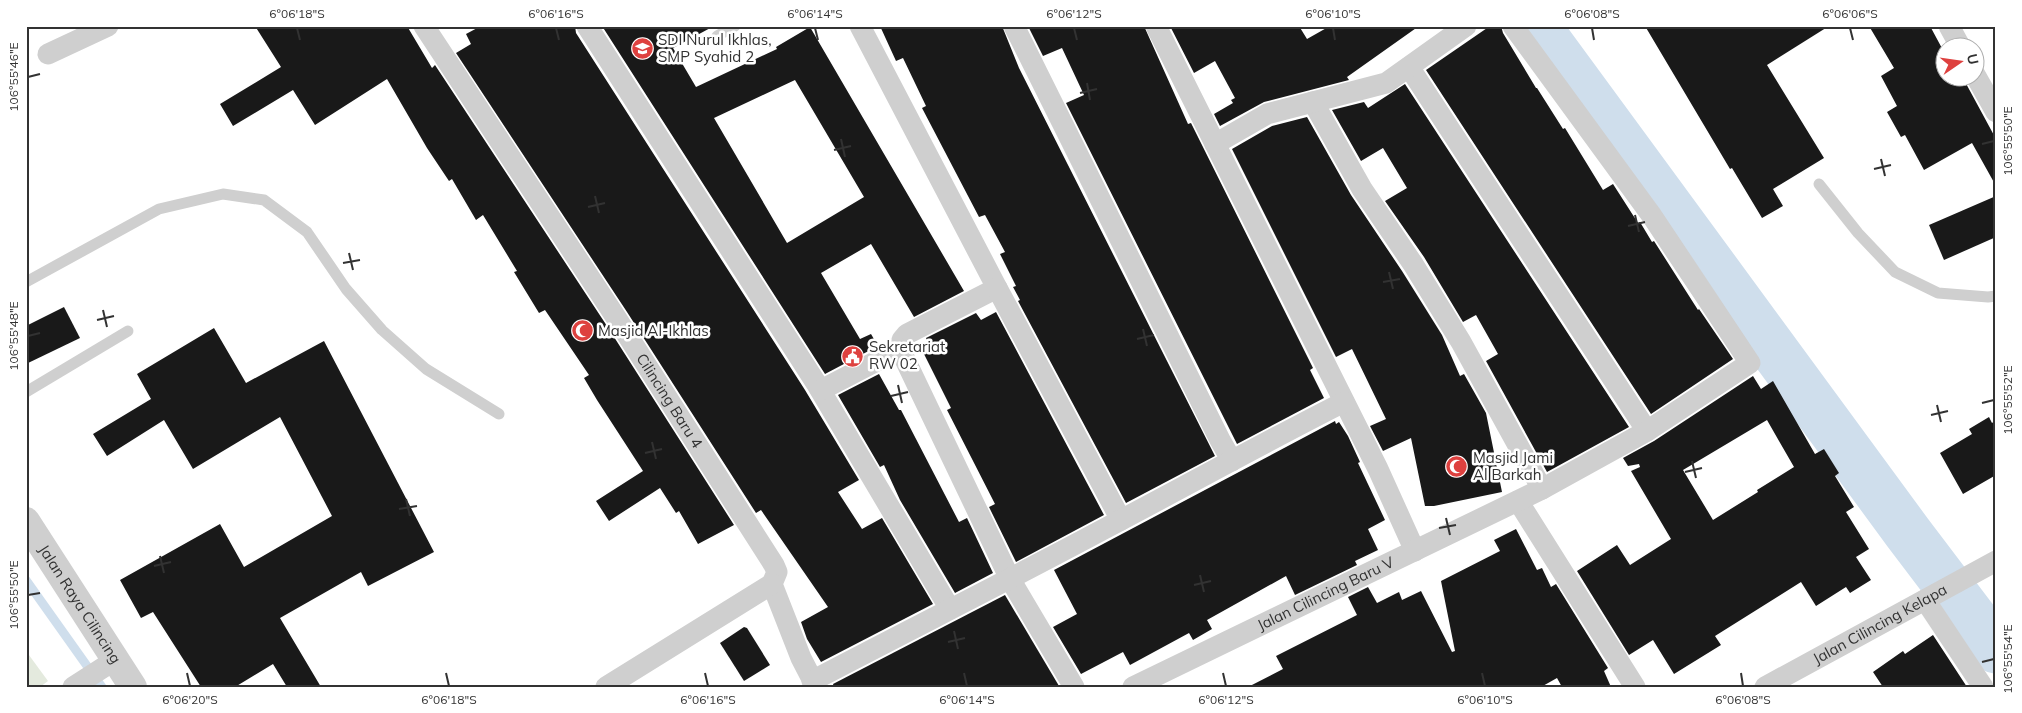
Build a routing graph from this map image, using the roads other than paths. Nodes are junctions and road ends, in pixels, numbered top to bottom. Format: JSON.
{"nodes":[{"id":1,"x":108,"y":26,"type":"edge"},
{"id":2,"x":587,"y":26,"type":"edge"},
{"id":3,"x":735,"y":26,"type":"edge"},
{"id":4,"x":860,"y":26,"type":"edge"},
{"id":5,"x":1014,"y":26,"type":"edge"},
{"id":6,"x":1156,"y":26,"type":"edge"},
{"id":7,"x":1466,"y":26,"type":"edge"},
{"id":8,"x":1513,"y":26,"type":"edge"},
{"id":9,"x":1949,"y":26,"type":"edge"},
{"id":10,"x":431,"y":28,"type":"edge"},
{"id":11,"x":718,"y":36,"type":"dead end"},
{"id":12,"x":1955,"y":38,"type":"edge"},
{"id":13,"x":48,"y":54,"type":"dead end"},
{"id":14,"x":1409,"y":67,"type":"junction"},
{"id":15,"x":1982,"y":88,"type":"edge"},
{"id":16,"x":1313,"y":102,"type":"junction"},
{"id":17,"x":1996,"y":112,"type":"edge"},
{"id":18,"x":1215,"y":144,"type":"junction"},
{"id":19,"x":1819,"y":184,"type":"dead end"},
{"id":20,"x":26,"y":282,"type":"edge"},
{"id":21,"x":998,"y":288,"type":"junction"},
{"id":22,"x":1996,"y":296,"type":"edge"},
{"id":23,"x":128,"y":331,"type":"dead end"},
{"id":24,"x":900,"y":349,"type":"junction"},
{"id":25,"x":821,"y":390,"type":"junction"},
{"id":26,"x":26,"y":392,"type":"edge"},
{"id":27,"x":1344,"y":402,"type":"junction"},
{"id":28,"x":499,"y":414,"type":"dead end"},
{"id":29,"x":1647,"y":432,"type":"junction"},
{"id":30,"x":1232,"y":462,"type":"junction"},
{"id":31,"x":1542,"y":489,"type":"junction"},
{"id":32,"x":1518,"y":500,"type":"junction"},
{"id":33,"x":26,"y":520,"type":"edge"},
{"id":34,"x":1121,"y":520,"type":"junction"},
{"id":35,"x":1415,"y":551,"type":"junction"},
{"id":36,"x":1996,"y":561,"type":"edge"},
{"id":37,"x":1010,"y":579,"type":"junction"},
{"id":38,"x":772,"y":584,"type":"junction"},
{"id":39,"x":1931,"y":596,"type":"junction"},
{"id":40,"x":950,"y":609,"type":"junction"},
{"id":41,"x":108,"y":664,"type":"junction"},
{"id":42,"x":814,"y":684,"type":"edge"},
{"id":43,"x":73,"y":687,"type":"edge"},
{"id":44,"x":133,"y":687,"type":"edge"},
{"id":45,"x":606,"y":687,"type":"edge"},
{"id":46,"x":1074,"y":687,"type":"edge"},
{"id":47,"x":1133,"y":687,"type":"edge"},
{"id":48,"x":1635,"y":687,"type":"edge"},
{"id":49,"x":1765,"y":687,"type":"edge"},
{"id":50,"x":1983,"y":687,"type":"edge"}],
"edges":[{"from":1,"to":13,"type":"street"},
{"from":2,"to":25,"type":"street"},
{"from":3,"to":11,"type":"lane"},
{"from":4,"to":21,"type":"street"},
{"from":5,"to":30,"type":"street"},
{"from":6,"to":18,"type":"street"},
{"from":7,"to":14,"type":"street"},
{"from":8,"to":29,"type":"street","name":"Jalan Cilincing Baru V"},
{"from":9,"to":12,"type":"street"},
{"from":10,"to":38,"type":"street","name":"Cilincing Baru 4"},
{"from":14,"to":16,"type":"street"},
{"from":14,"to":29,"type":"street"},
{"from":15,"to":17,"type":"street"},
{"from":16,"to":18,"type":"street"},
{"from":16,"to":31,"type":"street"},
{"from":18,"to":27,"type":"street"},
{"from":19,"to":22,"type":"lane"},
{"from":20,"to":28,"type":"lane"},
{"from":21,"to":24,"type":"street"},
{"from":21,"to":34,"type":"street"},
{"from":23,"to":26,"type":"lane"},
{"from":24,"to":25,"type":"street"},
{"from":24,"to":37,"type":"street"},
{"from":25,"to":40,"type":"street"},
{"from":27,"to":30,"type":"street"},
{"from":27,"to":35,"type":"street"},
{"from":29,"to":31,"type":"street","name":"Jalan Cilincing Baru V"},
{"from":30,"to":34,"type":"street"},
{"from":31,"to":32,"type":"street","name":"Jalan Cilincing Baru V"},
{"from":32,"to":35,"type":"street","name":"Jalan Cilincing Baru V"},
{"from":32,"to":48,"type":"street"},
{"from":33,"to":41,"type":"street","name":"Jalan Raya Cilincing"},
{"from":34,"to":37,"type":"street"},
{"from":35,"to":47,"type":"street","name":"Jalan Cilincing Baru V"},
{"from":36,"to":39,"type":"street","name":"Jalan Cilincing Kelapa"},
{"from":37,"to":40,"type":"street"},
{"from":37,"to":46,"type":"street"},
{"from":38,"to":42,"type":"street","name":"Cilincing Baru 4"},
{"from":38,"to":45,"type":"street"},
{"from":39,"to":49,"type":"street","name":"Jalan Cilincing Kelapa"},
{"from":39,"to":50,"type":"street"},
{"from":40,"to":42,"type":"street"},
{"from":41,"to":43,"type":"street"},
{"from":41,"to":44,"type":"street","name":"Jalan Raya Cilincing"}]}
